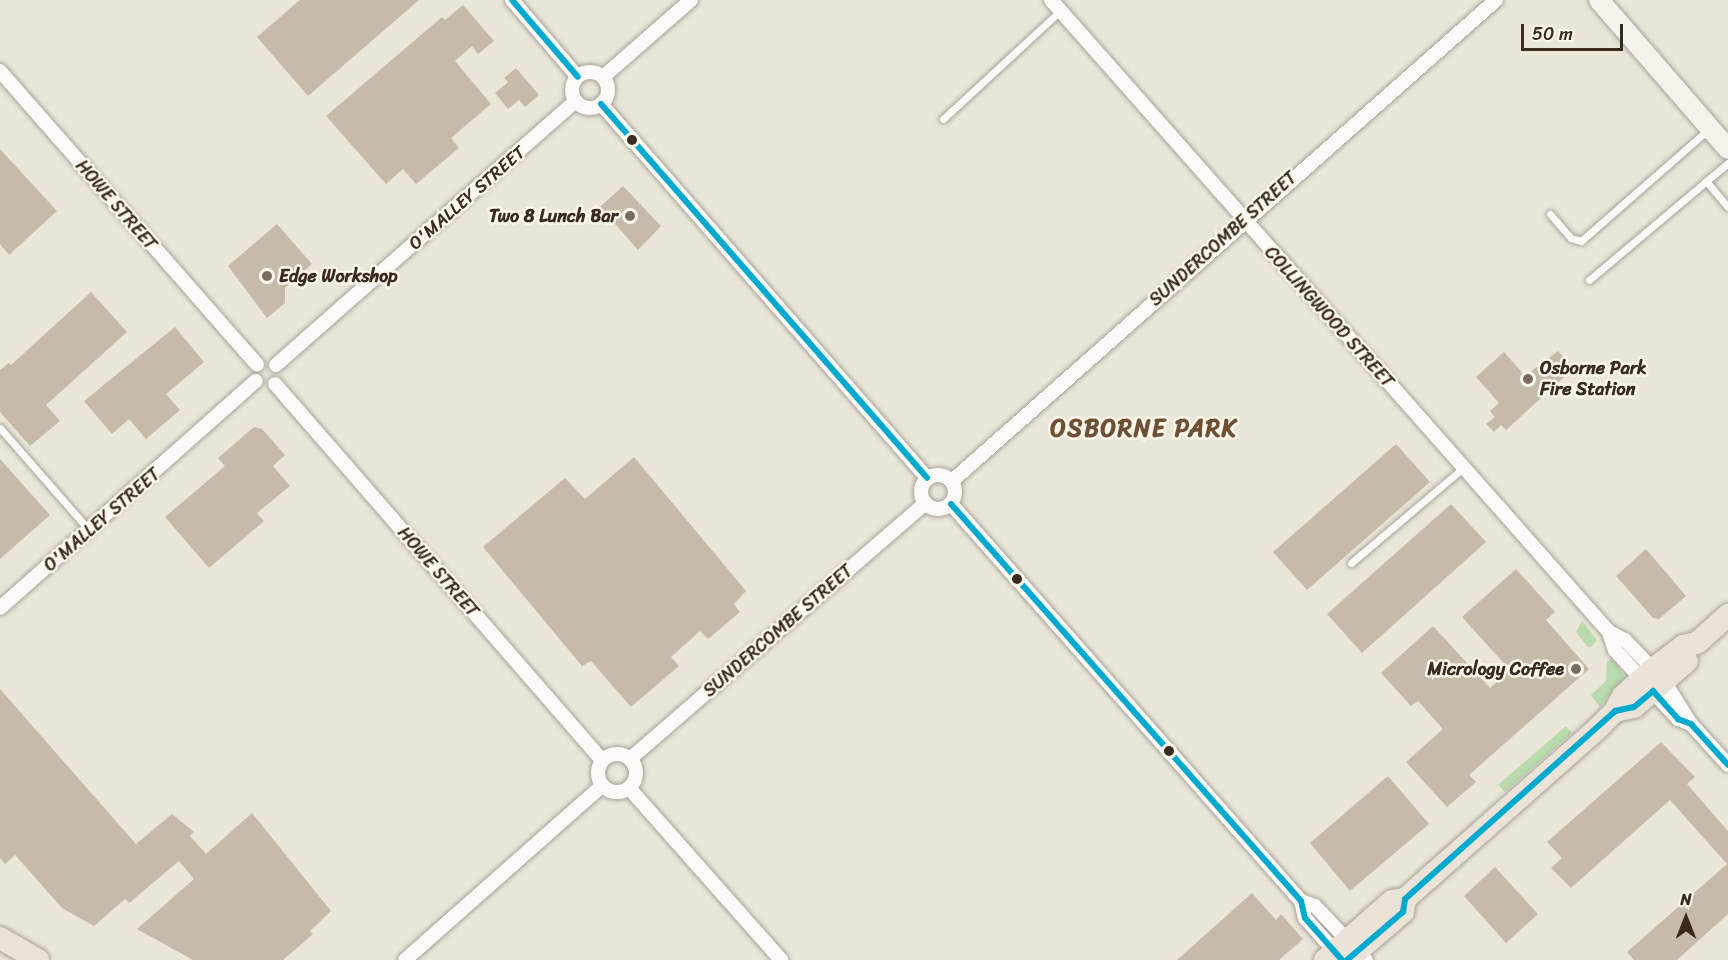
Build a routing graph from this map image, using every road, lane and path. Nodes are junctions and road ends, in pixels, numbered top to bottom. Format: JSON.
{"nodes":[{"id":1,"x":513,"y":0,"type":"edge"},
{"id":2,"x":691,"y":0,"type":"edge"},
{"id":3,"x":1496,"y":0,"type":"edge"},
{"id":4,"x":1599,"y":0,"type":"edge"},
{"id":5,"x":1055,"y":5,"type":"edge"},
{"id":6,"x":0,"y":71,"type":"edge"},
{"id":7,"x":578,"y":77,"type":"junction"},
{"id":8,"x":603,"y":77,"type":"junction"},
{"id":9,"x":575,"y":101,"type":"junction"},
{"id":10,"x":601,"y":104,"type":"junction"},
{"id":11,"x":943,"y":119,"type":"dead end"},
{"id":12,"x":1710,"y":128,"type":"junction"},
{"id":13,"x":1728,"y":149,"type":"edge"},
{"id":14,"x":1728,"y":163,"type":"edge"},
{"id":15,"x":1706,"y":182,"type":"junction"},
{"id":16,"x":1728,"y":207,"type":"edge"},
{"id":17,"x":1550,"y":214,"type":"dead end"},
{"id":18,"x":1244,"y":220,"type":"junction"},
{"id":19,"x":1589,"y":280,"type":"dead end"},
{"id":20,"x":257,"y":365,"type":"junction"},
{"id":21,"x":276,"y":365,"type":"junction"},
{"id":22,"x":256,"y":381,"type":"junction"},
{"id":23,"x":275,"y":384,"type":"junction"},
{"id":24,"x":0,"y":428,"type":"edge"},
{"id":25,"x":1463,"y":468,"type":"junction"},
{"id":26,"x":927,"y":478,"type":"junction"},
{"id":27,"x":952,"y":481,"type":"junction"},
{"id":28,"x":926,"y":503,"type":"junction"},
{"id":29,"x":951,"y":504,"type":"junction"},
{"id":30,"x":90,"y":532,"type":"junction"},
{"id":31,"x":1351,"y":563,"type":"dead end"},
{"id":32,"x":2,"y":601,"type":"edge"},
{"id":33,"x":1728,"y":615,"type":"edge"},
{"id":34,"x":1653,"y":680,"type":"junction"},
{"id":35,"x":630,"y":759,"type":"junction"},
{"id":36,"x":602,"y":760,"type":"junction"},
{"id":37,"x":1728,"y":765,"type":"edge"},
{"id":38,"x":602,"y":786,"type":"junction"},
{"id":39,"x":629,"y":788,"type":"junction"},
{"id":40,"x":0,"y":938,"type":"edge"},
{"id":41,"x":1346,"y":954,"type":"edge"},
{"id":42,"x":38,"y":960,"type":"edge"},
{"id":43,"x":405,"y":960,"type":"edge"},
{"id":44,"x":781,"y":960,"type":"edge"}],
"edges":[{"from":1,"to":7,"type":"street"},
{"from":2,"to":8,"type":"street"},
{"from":3,"to":18,"type":"street","name":"SUNDERCOMBE STREET"},
{"from":4,"to":12,"type":"main road"},
{"from":5,"to":11,"type":"lane"},
{"from":5,"to":18,"type":"street","name":"COLLINGWOOD STREET"},
{"from":6,"to":20,"type":"street","name":"HOWE STREET"},
{"from":7,"to":8,"type":"street"},
{"from":7,"to":9,"type":"street"},
{"from":8,"to":10,"type":"street"},
{"from":9,"to":10,"type":"street"},
{"from":9,"to":21,"type":"street","name":"O'MALLEY STREET"},
{"from":10,"to":26,"type":"street"},
{"from":12,"to":13,"type":"main road"},
{"from":12,"to":17,"type":"lane"},
{"from":14,"to":15,"type":"lane"},
{"from":15,"to":16,"type":"lane"},
{"from":15,"to":19,"type":"lane"},
{"from":18,"to":25,"type":"street","name":"COLLINGWOOD STREET"},
{"from":18,"to":27,"type":"street","name":"SUNDERCOMBE STREET"},
{"from":20,"to":21,"type":"street"},
{"from":20,"to":22,"type":"street"},
{"from":21,"to":23,"type":"street"},
{"from":22,"to":23,"type":"street"},
{"from":22,"to":30,"type":"street","name":"O'MALLEY STREET"},
{"from":23,"to":36,"type":"street","name":"HOWE STREET"},
{"from":24,"to":30,"type":"lane"},
{"from":25,"to":31,"type":"lane"},
{"from":25,"to":34,"type":"street","name":"COLLINGWOOD STREET"},
{"from":26,"to":27,"type":"street"},
{"from":26,"to":28,"type":"street"},
{"from":27,"to":29,"type":"street"},
{"from":28,"to":29,"type":"street"},
{"from":28,"to":35,"type":"street","name":"SUNDERCOMBE STREET"},
{"from":29,"to":41,"type":"street"},
{"from":30,"to":32,"type":"street","name":"O'MALLEY STREET"},
{"from":33,"to":34,"type":"main road"},
{"from":34,"to":37,"type":"street","name":"COLLINGWOOD STREET"},
{"from":34,"to":41,"type":"main road"},
{"from":35,"to":36,"type":"street"},
{"from":35,"to":39,"type":"street"},
{"from":36,"to":38,"type":"street"},
{"from":38,"to":39,"type":"street"},
{"from":38,"to":43,"type":"street"},
{"from":39,"to":44,"type":"street"},
{"from":40,"to":42,"type":"main road"}]}
